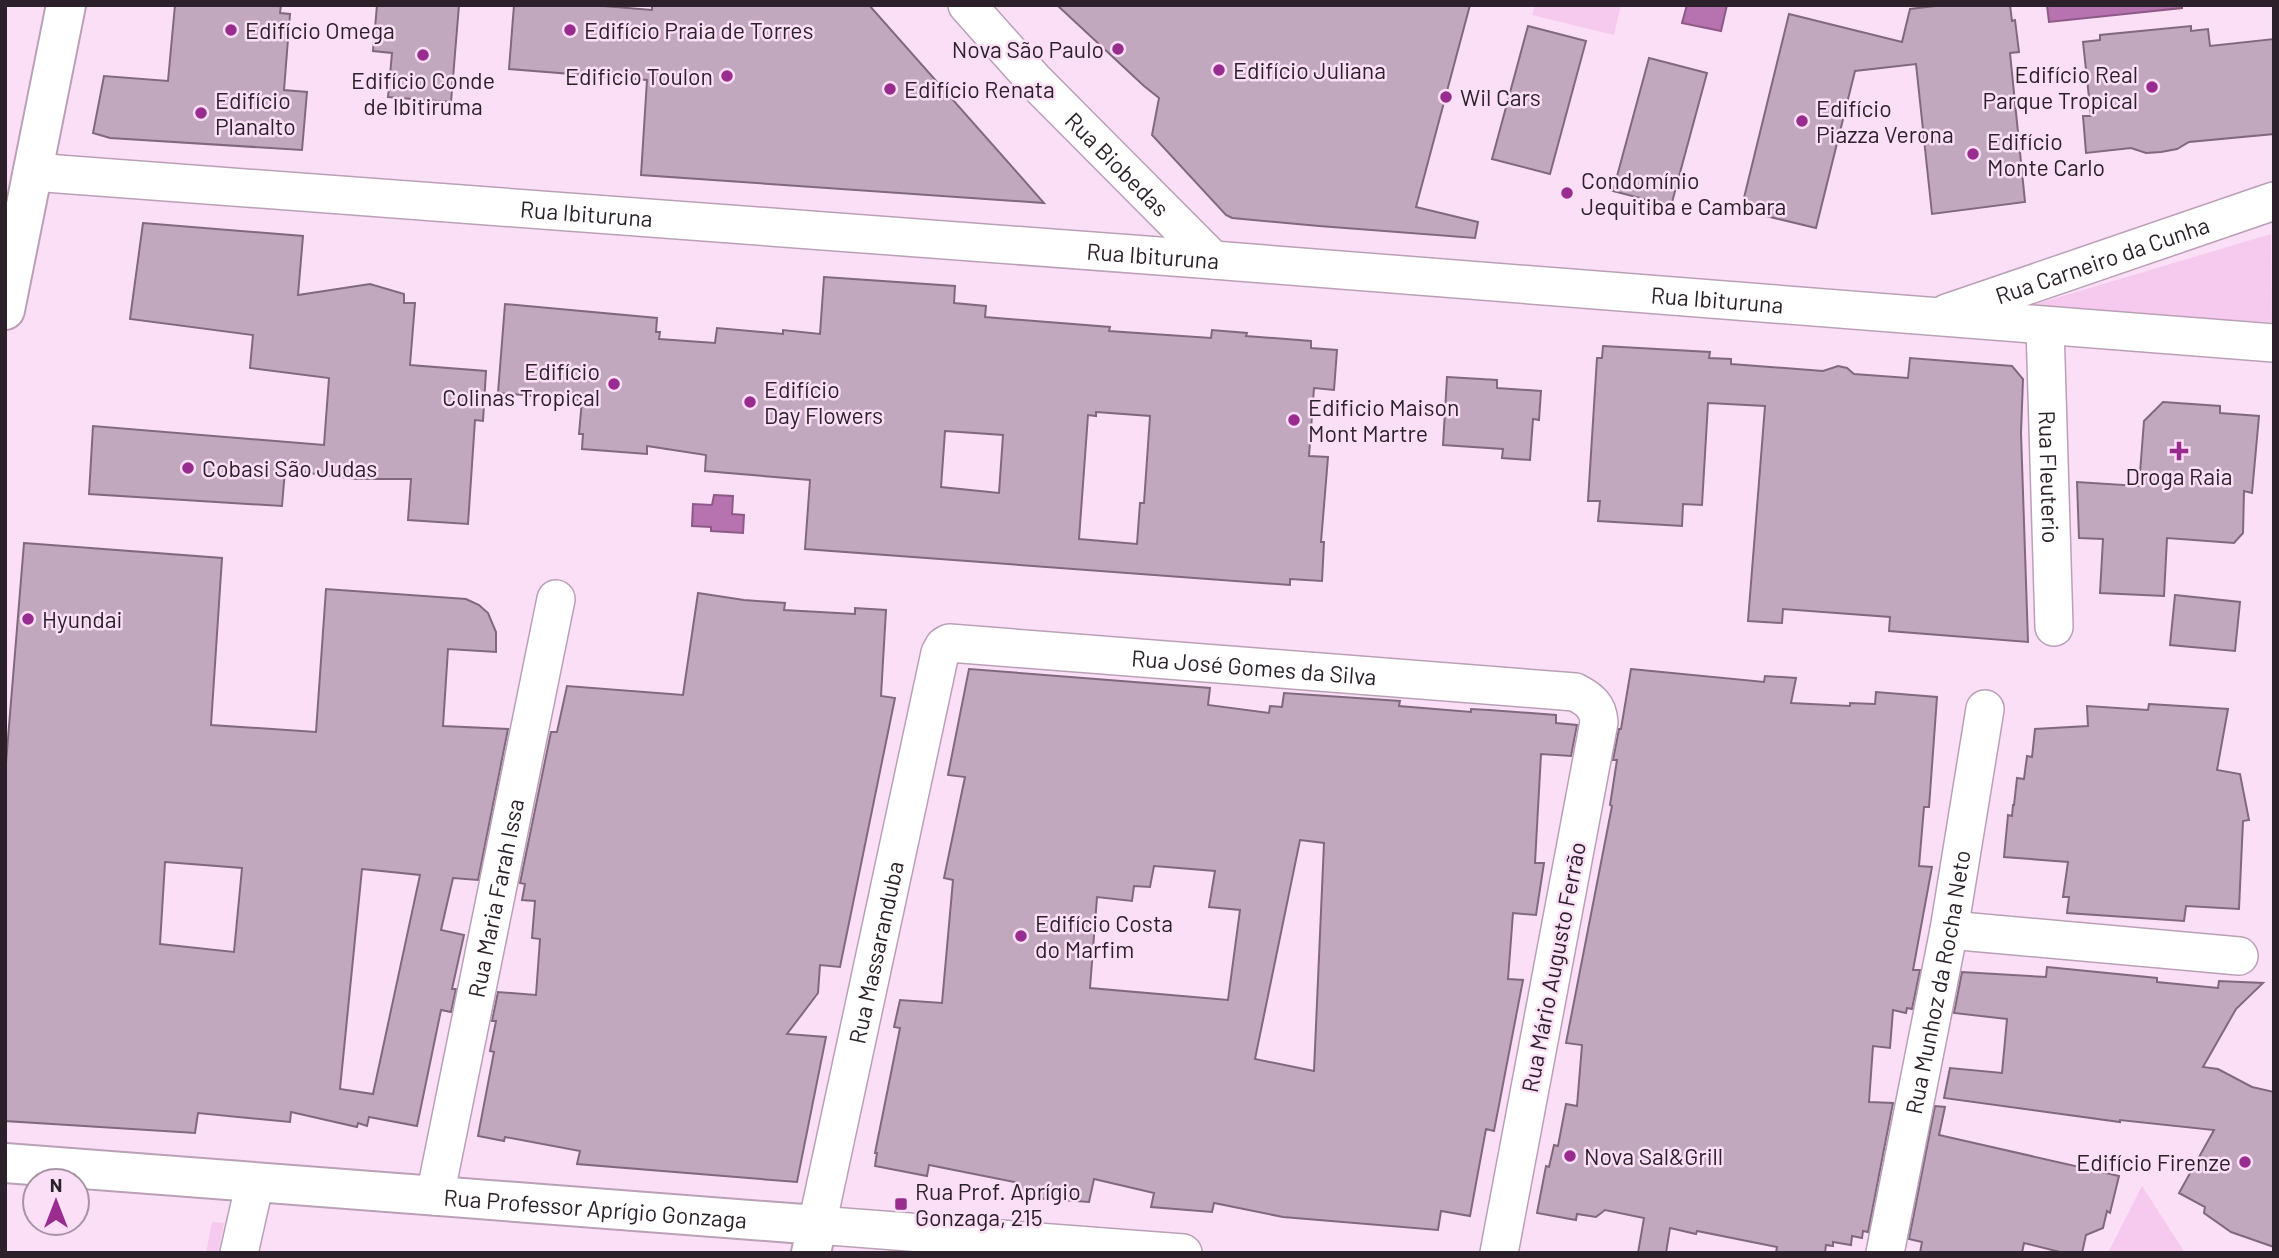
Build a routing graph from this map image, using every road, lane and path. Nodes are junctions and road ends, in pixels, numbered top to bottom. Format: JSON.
{"nodes":[{"id":1,"x":66,"y":5,"type":"edge"},
{"id":2,"x":967,"y":5,"type":"edge"},
{"id":3,"x":32,"y":172,"type":"junction"},
{"id":4,"x":2274,"y":201,"type":"edge"},
{"id":5,"x":1213,"y":260,"type":"junction"},
{"id":6,"x":5,"y":310,"type":"edge"},
{"id":7,"x":1933,"y":318,"type":"junction"},
{"id":8,"x":2045,"y":327,"type":"junction"},
{"id":9,"x":2274,"y":343,"type":"edge"},
{"id":10,"x":556,"y":599,"type":"dead end"},
{"id":11,"x":2054,"y":627,"type":"dead end"},
{"id":12,"x":940,"y":653,"type":"joint"},
{"id":13,"x":1575,"y":692,"type":"joint"},
{"id":14,"x":1985,"y":709,"type":"dead end"},
{"id":15,"x":1949,"y":930,"type":"junction"},
{"id":16,"x":2239,"y":956,"type":"dead end"},
{"id":17,"x":5,"y":1163,"type":"edge"},
{"id":18,"x":255,"y":1182,"type":"junction"},
{"id":19,"x":435,"y":1196,"type":"junction"},
{"id":20,"x":814,"y":1239,"type":"edge"},
{"id":21,"x":239,"y":1253,"type":"edge"},
{"id":22,"x":1183,"y":1253,"type":"edge"},
{"id":23,"x":1499,"y":1253,"type":"edge"},
{"id":24,"x":1885,"y":1253,"type":"edge"}],
"edges":[{"from":1,"to":3,"type":"street"},
{"from":2,"to":5,"type":"street","name":"Rua Biobedas"},
{"from":3,"to":5,"type":"street","name":"Rua Ibituruna"},
{"from":3,"to":6,"type":"street"},
{"from":4,"to":7,"type":"street","name":"Rua Carneiro da Cunha"},
{"from":5,"to":7,"type":"street","name":"Rua Ibituruna"},
{"from":7,"to":8,"type":"street","name":"Rua Ibituruna"},
{"from":8,"to":9,"type":"street","name":"Rua Ibituruna"},
{"from":8,"to":11,"type":"street","name":"Rua Fleuterio"},
{"from":10,"to":19,"type":"street","name":"Rua Maria Farah Issa"},
{"from":12,"to":13,"type":"street","name":"Rua José Gomes da Silva"},
{"from":12,"to":20,"type":"street","name":"Rua Massaranduba"},
{"from":13,"to":23,"type":"street","name":"Rua Mário Augusto Ferrão"},
{"from":14,"to":15,"type":"street","name":"Rua Munhoz da Rocha Neto"},
{"from":15,"to":16,"type":"street"},
{"from":15,"to":24,"type":"street","name":"Rua Munhoz da Rocha Neto"},
{"from":17,"to":18,"type":"street","name":"Rua Professor Aprígio Gonzaga"},
{"from":18,"to":19,"type":"street","name":"Rua Professor Aprígio Gonzaga"},
{"from":18,"to":21,"type":"street"},
{"from":19,"to":20,"type":"street","name":"Rua Professor Aprígio Gonzaga"},
{"from":20,"to":22,"type":"street","name":"Rua Professor Aprígio Gonzaga"}]}
